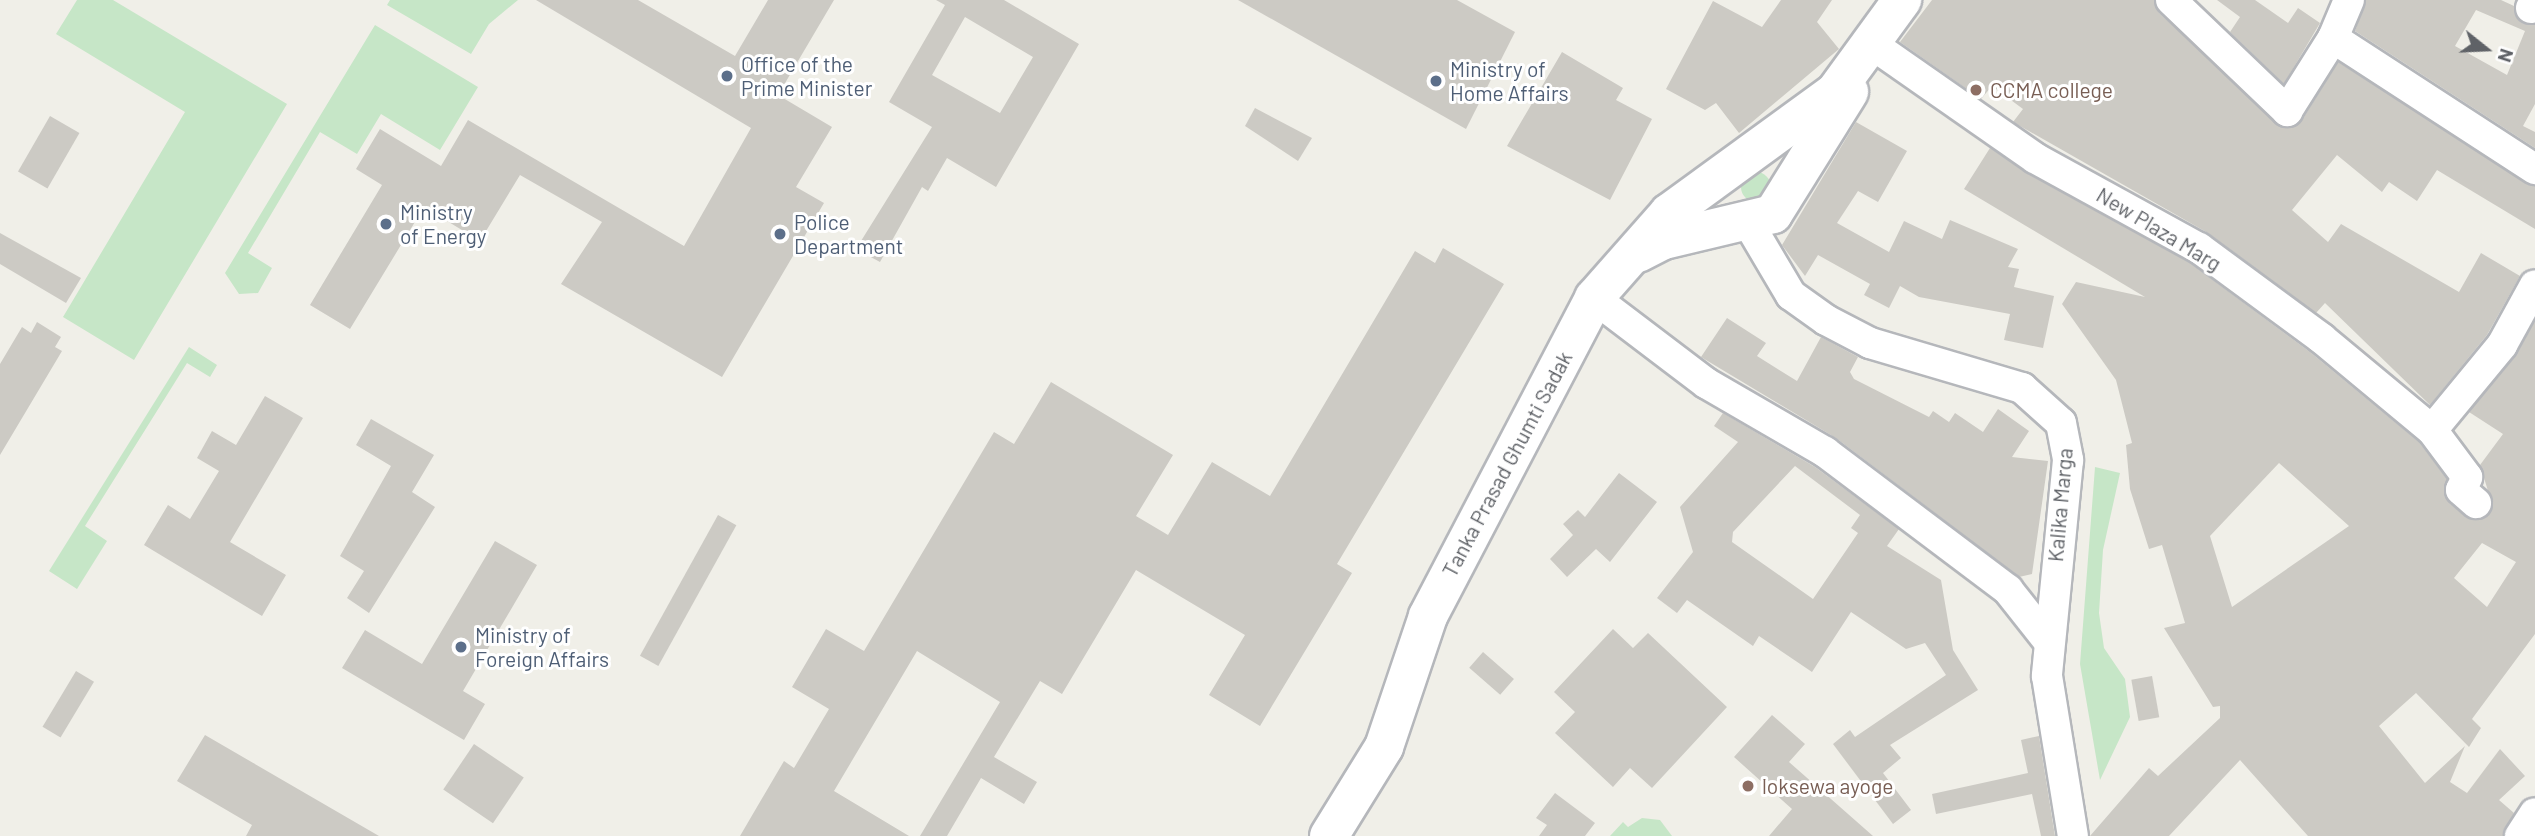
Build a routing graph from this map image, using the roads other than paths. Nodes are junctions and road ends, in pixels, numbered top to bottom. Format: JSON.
{"nodes":[{"id":1,"x":1902,"y":0,"type":"edge"},
{"id":2,"x":2171,"y":0,"type":"edge"},
{"id":3,"x":2349,"y":0,"type":"edge"},
{"id":4,"x":2333,"y":38,"type":"junction"},
{"id":5,"x":1873,"y":46,"type":"junction"},
{"id":6,"x":1743,"y":162,"type":"junction"},
{"id":7,"x":2535,"y":169,"type":"edge"},
{"id":8,"x":1788,"y":198,"type":"junction"},
{"id":9,"x":1746,"y":219,"type":"junction"},
{"id":10,"x":1620,"y":261,"type":"junction"},
{"id":11,"x":1774,"y":270,"type":"junction"},
{"id":12,"x":2535,"y":285,"type":"edge"},
{"id":13,"x":1594,"y":298,"type":"junction"},
{"id":14,"x":2432,"y":430,"type":"junction"},
{"id":15,"x":2476,"y":503,"type":"dead end"},
{"id":16,"x":2046,"y":638,"type":"junction"},
{"id":17,"x":2535,"y":813,"type":"edge"},
{"id":18,"x":1329,"y":836,"type":"edge"},
{"id":19,"x":2073,"y":836,"type":"edge"},
{"id":20,"x":2520,"y":836,"type":"edge"}],
"edges":[{"from":1,"to":5,"type":"street"},
{"from":2,"to":4,"type":"street"},
{"from":3,"to":4,"type":"street"},
{"from":4,"to":7,"type":"street"},
{"from":5,"to":6,"type":"street"},
{"from":5,"to":8,"type":"street"},
{"from":5,"to":14,"type":"street","name":"New Plaza Marg"},
{"from":6,"to":8,"type":"street"},
{"from":6,"to":9,"type":"street"},
{"from":6,"to":10,"type":"street"},
{"from":8,"to":9,"type":"street","name":"Tanka Prasad Ghumti Sadak"},
{"from":8,"to":11,"type":"street"},
{"from":9,"to":10,"type":"street","name":"Tanka Prasad Ghumti Sadak"},
{"from":9,"to":11,"type":"street","name":"Kalika Marga"},
{"from":10,"to":13,"type":"street","name":"Tanka Prasad Ghumti Sadak"},
{"from":11,"to":16,"type":"street","name":"Kalika Marga"},
{"from":12,"to":14,"type":"street"},
{"from":13,"to":16,"type":"street"},
{"from":13,"to":18,"type":"street","name":"Tanka Prasad Ghumti Sadak"},
{"from":14,"to":15,"type":"street","name":"New Plaza Marg"},
{"from":16,"to":19,"type":"street","name":"Kalika Marga"},
{"from":17,"to":20,"type":"street"}]}
